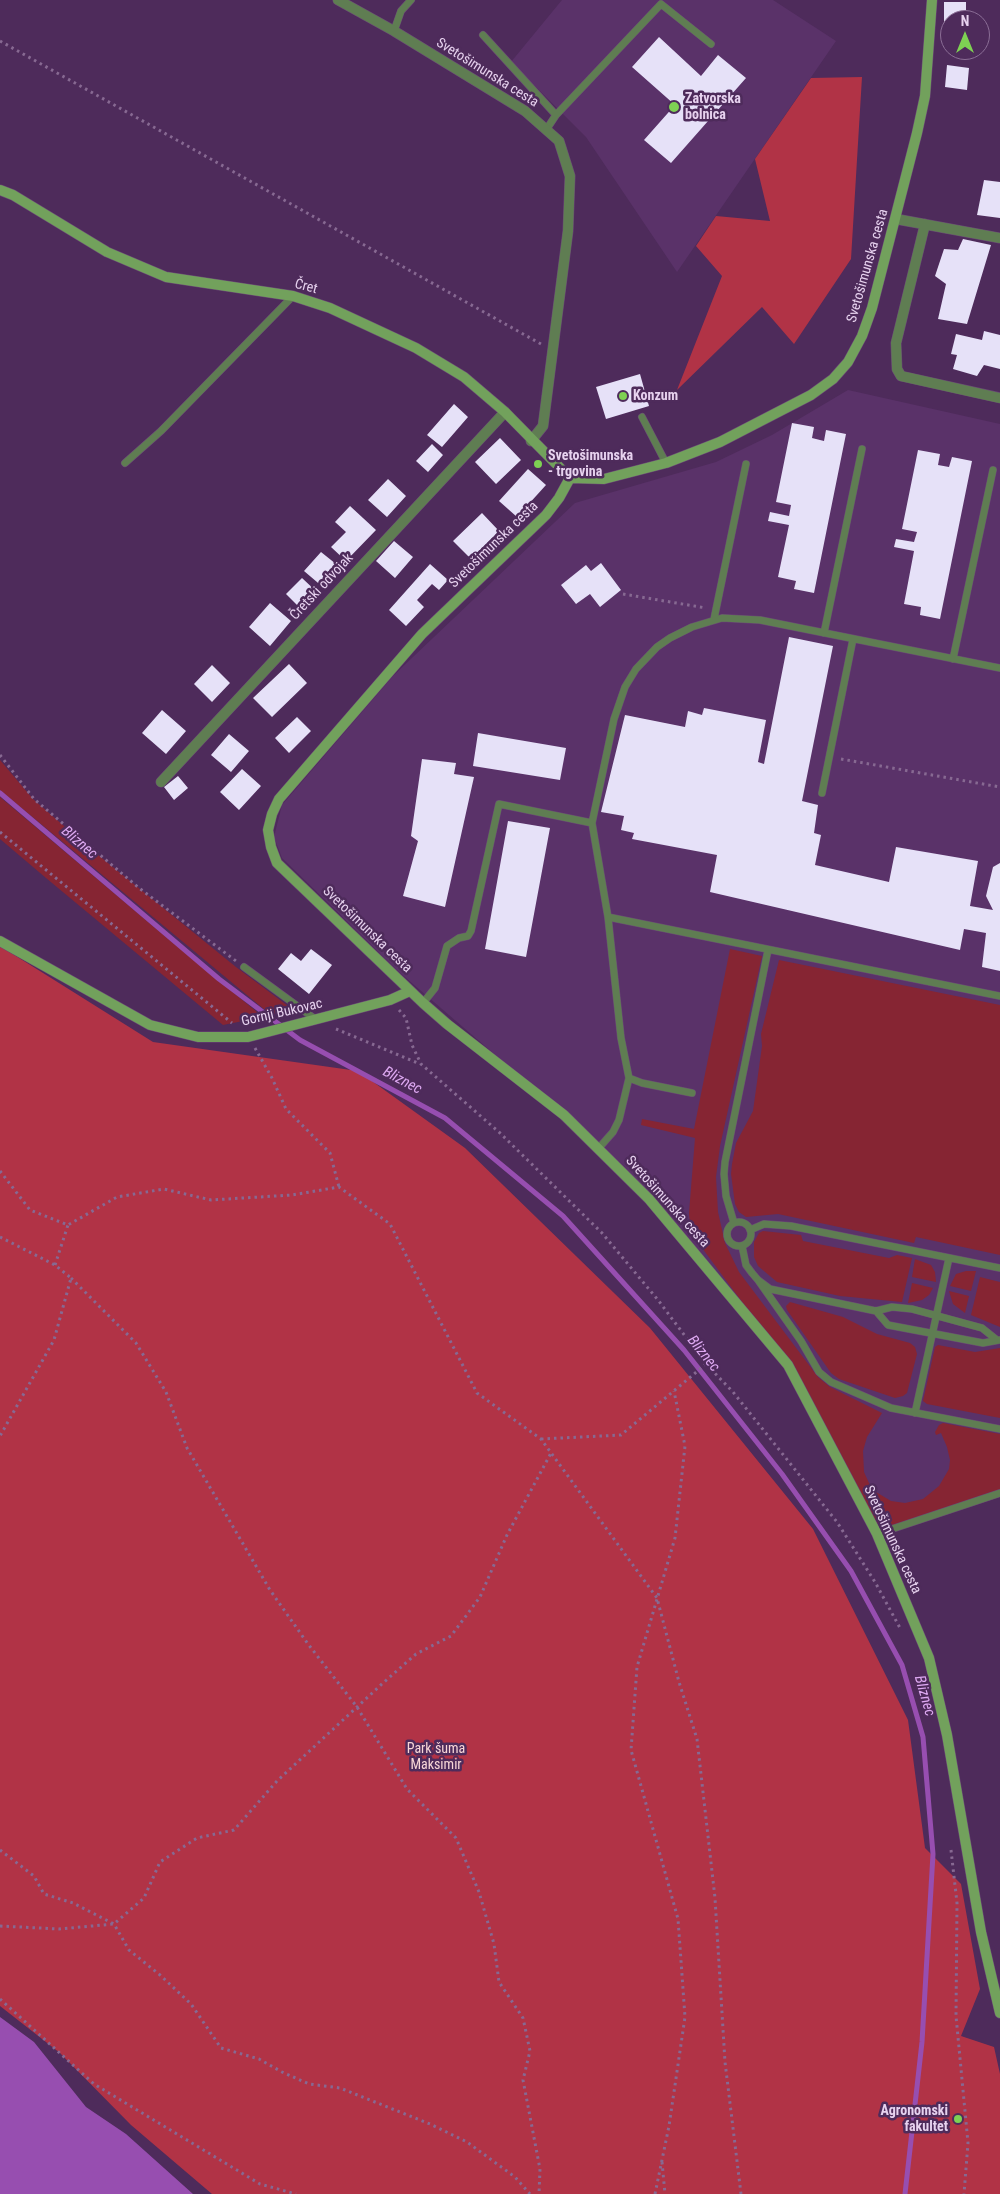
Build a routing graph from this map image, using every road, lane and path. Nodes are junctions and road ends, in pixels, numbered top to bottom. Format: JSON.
{"nodes":[{"id":1,"x":338,"y":0,"type":"edge"},
{"id":2,"x":412,"y":0,"type":"edge"},
{"id":3,"x":932,"y":0,"type":"edge"},
{"id":4,"x":394,"y":31,"type":"junction"},
{"id":5,"x":483,"y":35,"type":"dead end"},
{"id":6,"x":0,"y":42,"type":"edge"},
{"id":7,"x":711,"y":44,"type":"dead end"},
{"id":8,"x":556,"y":116,"type":"junction"},
{"id":9,"x":546,"y":130,"type":"junction"},
{"id":10,"x":0,"y":190,"type":"edge"},
{"id":11,"x":896,"y":219,"type":"junction"},
{"id":12,"x":925,"y":224,"type":"junction"},
{"id":13,"x":1000,"y":238,"type":"edge"},
{"id":14,"x":293,"y":296,"type":"junction"},
{"id":15,"x":553,"y":350,"type":"junction"},
{"id":16,"x":1000,"y":398,"type":"edge"},
{"id":17,"x":505,"y":412,"type":"junction"},
{"id":18,"x":642,"y":417,"type":"dead end"},
{"id":19,"x":531,"y":441,"type":"junction"},
{"id":20,"x":862,"y":449,"type":"dead end"},
{"id":21,"x":125,"y":463,"type":"dead end"},
{"id":22,"x":666,"y":463,"type":"junction"},
{"id":23,"x":746,"y":464,"type":"dead end"},
{"id":24,"x":993,"y":470,"type":"dead end"},
{"id":25,"x":570,"y":478,"type":"junction"},
{"id":26,"x":623,"y":594,"type":"dead end"},
{"id":27,"x":706,"y":608,"type":"dead end"},
{"id":28,"x":714,"y":619,"type":"junction"},
{"id":29,"x":824,"y":633,"type":"junction"},
{"id":30,"x":853,"y":639,"type":"junction"},
{"id":31,"x":953,"y":659,"type":"junction"},
{"id":32,"x":1000,"y":668,"type":"edge"},
{"id":33,"x":0,"y":755,"type":"edge"},
{"id":34,"x":829,"y":757,"type":"junction"},
{"id":35,"x":161,"y":782,"type":"dead end"},
{"id":36,"x":1000,"y":787,"type":"edge"},
{"id":37,"x":822,"y":793,"type":"dead end"},
{"id":38,"x":592,"y":823,"type":"junction"},
{"id":39,"x":0,"y":832,"type":"edge"},
{"id":40,"x":608,"y":917,"type":"junction"},
{"id":41,"x":0,"y":941,"type":"edge"},
{"id":42,"x":768,"y":950,"type":"junction"},
{"id":43,"x":244,"y":967,"type":"joint"},
{"id":44,"x":410,"y":991,"type":"junction"},
{"id":45,"x":1000,"y":996,"type":"edge"},
{"id":46,"x":390,"y":1000,"type":"junction"},
{"id":47,"x":423,"y":1004,"type":"junction"},
{"id":48,"x":315,"y":1020,"type":"junction"},
{"id":49,"x":248,"y":1037,"type":"junction"},
{"id":50,"x":421,"y":1064,"type":"junction"},
{"id":51,"x":629,"y":1078,"type":"junction"},
{"id":52,"x":692,"y":1093,"type":"dead end"},
{"id":53,"x":598,"y":1149,"type":"junction"},
{"id":54,"x":0,"y":1171,"type":"edge"},
{"id":55,"x":339,"y":1187,"type":"junction"},
{"id":56,"x":734,"y":1223,"type":"junction"},
{"id":57,"x":68,"y":1225,"type":"junction"},
{"id":58,"x":750,"y":1230,"type":"junction"},
{"id":59,"x":0,"y":1237,"type":"edge"},
{"id":60,"x":742,"y":1246,"type":"junction"},
{"id":61,"x":949,"y":1258,"type":"junction"},
{"id":62,"x":55,"y":1265,"type":"junction"},
{"id":63,"x":1000,"y":1268,"type":"edge"},
{"id":64,"x":71,"y":1278,"type":"junction"},
{"id":65,"x":758,"y":1280,"type":"junction"},
{"id":66,"x":876,"y":1311,"type":"junction"},
{"id":67,"x":936,"y":1316,"type":"junction"},
{"id":68,"x":932,"y":1333,"type":"junction"},
{"id":69,"x":998,"y":1340,"type":"edge"},
{"id":70,"x":706,"y":1364,"type":"junction"},
{"id":71,"x":674,"y":1391,"type":"junction"},
{"id":72,"x":915,"y":1413,"type":"junction"},
{"id":73,"x":1000,"y":1428,"type":"edge"},
{"id":74,"x":0,"y":1436,"type":"edge"},
{"id":75,"x":541,"y":1439,"type":"junction"},
{"id":76,"x":551,"y":1453,"type":"junction"},
{"id":77,"x":1000,"y":1493,"type":"edge"},
{"id":78,"x":877,"y":1534,"type":"junction"},
{"id":79,"x":657,"y":1598,"type":"junction"},
{"id":80,"x":905,"y":1636,"type":"dead end"},
{"id":81,"x":356,"y":1707,"type":"junction"},
{"id":82,"x":950,"y":1841,"type":"dead end"},
{"id":83,"x":0,"y":1850,"type":"edge"},
{"id":84,"x":114,"y":1924,"type":"junction"},
{"id":85,"x":0,"y":1926,"type":"edge"},
{"id":86,"x":0,"y":2000,"type":"edge"},
{"id":87,"x":1000,"y":2013,"type":"edge"},
{"id":88,"x":662,"y":2155,"type":"junction"},
{"id":89,"x":296,"y":2194,"type":"edge"},
{"id":90,"x":530,"y":2194,"type":"edge"},
{"id":91,"x":539,"y":2194,"type":"edge"},
{"id":92,"x":655,"y":2194,"type":"edge"},
{"id":93,"x":665,"y":2194,"type":"edge"},
{"id":94,"x":741,"y":2194,"type":"edge"},
{"id":95,"x":964,"y":2194,"type":"edge"}],
"edges":[{"from":1,"to":4,"type":"street","name":"Svetošimunska cesta"},
{"from":2,"to":4,"type":"lane"},
{"from":3,"to":11,"type":"street","name":"Svetošimunska cesta"},
{"from":4,"to":9,"type":"street","name":"Svetošimunska cesta"},
{"from":5,"to":8,"type":"lane"},
{"from":6,"to":15,"type":"path"},
{"from":7,"to":8,"type":"lane"},
{"from":8,"to":9,"type":"lane"},
{"from":9,"to":15,"type":"street","name":"Svetošimunska cesta"},
{"from":10,"to":14,"type":"street","name":"Čret"},
{"from":11,"to":12,"type":"street"},
{"from":11,"to":22,"type":"street","name":"Svetošimunska cesta"},
{"from":12,"to":13,"type":"street"},
{"from":12,"to":16,"type":"street"},
{"from":14,"to":17,"type":"street","name":"Čret"},
{"from":14,"to":21,"type":"lane"},
{"from":15,"to":19,"type":"street","name":"Svetošimunska cesta"},
{"from":17,"to":19,"type":"street","name":"Čret"},
{"from":17,"to":35,"type":"street","name":"Čretski odvojak"},
{"from":18,"to":22,"type":"lane"},
{"from":19,"to":25,"type":"street","name":"Čret"},
{"from":20,"to":29,"type":"lane"},
{"from":22,"to":25,"type":"street","name":"Svetošimunska cesta"},
{"from":23,"to":28,"type":"lane"},
{"from":24,"to":31,"type":"lane"},
{"from":25,"to":44,"type":"street","name":"Svetošimunska cesta"},
{"from":26,"to":27,"type":"path"},
{"from":28,"to":29,"type":"lane"},
{"from":28,"to":38,"type":"lane"},
{"from":29,"to":30,"type":"lane"},
{"from":30,"to":31,"type":"lane"},
{"from":30,"to":34,"type":"lane"},
{"from":31,"to":32,"type":"lane"},
{"from":33,"to":43,"type":"path"},
{"from":34,"to":36,"type":"path"},
{"from":34,"to":37,"type":"lane"},
{"from":38,"to":40,"type":"lane"},
{"from":38,"to":47,"type":"lane"},
{"from":39,"to":49,"type":"path"},
{"from":40,"to":42,"type":"lane"},
{"from":40,"to":51,"type":"lane"},
{"from":41,"to":49,"type":"street","name":"Gornji Bukovac"},
{"from":42,"to":45,"type":"lane"},
{"from":42,"to":56,"type":"lane"},
{"from":43,"to":48,"type":"lane"},
{"from":44,"to":46,"type":"street","name":"Gornji Bukovac"},
{"from":44,"to":47,"type":"street","name":"Svetošimunska cesta"},
{"from":46,"to":48,"type":"street","name":"Gornji Bukovac"},
{"from":46,"to":50,"type":"path"},
{"from":47,"to":53,"type":"street","name":"Svetošimunska cesta"},
{"from":48,"to":49,"type":"street","name":"Gornji Bukovac"},
{"from":48,"to":50,"type":"path"},
{"from":49,"to":55,"type":"path"},
{"from":50,"to":70,"type":"path"},
{"from":51,"to":52,"type":"lane"},
{"from":51,"to":53,"type":"lane"},
{"from":53,"to":78,"type":"street","name":"Svetošimunska cesta"},
{"from":54,"to":57,"type":"path"},
{"from":55,"to":57,"type":"path"},
{"from":55,"to":75,"type":"path"},
{"from":56,"to":58,"type":"lane"},
{"from":56,"to":60,"type":"lane"},
{"from":57,"to":62,"type":"path"},
{"from":58,"to":60,"type":"lane"},
{"from":58,"to":61,"type":"lane"},
{"from":59,"to":62,"type":"path"},
{"from":60,"to":65,"type":"lane"},
{"from":61,"to":63,"type":"lane"},
{"from":61,"to":67,"type":"lane"},
{"from":62,"to":64,"type":"path"},
{"from":64,"to":74,"type":"path"},
{"from":64,"to":81,"type":"path"},
{"from":65,"to":66,"type":"lane"},
{"from":65,"to":72,"type":"lane"},
{"from":66,"to":67,"type":"lane"},
{"from":66,"to":68,"type":"lane"},
{"from":67,"to":68,"type":"lane"},
{"from":67,"to":69,"type":"lane"},
{"from":68,"to":69,"type":"lane"},
{"from":68,"to":72,"type":"lane"},
{"from":70,"to":71,"type":"path"},
{"from":70,"to":80,"type":"path"},
{"from":71,"to":75,"type":"path"},
{"from":71,"to":79,"type":"path"},
{"from":72,"to":73,"type":"lane"},
{"from":75,"to":76,"type":"path"},
{"from":76,"to":79,"type":"path"},
{"from":76,"to":81,"type":"path"},
{"from":77,"to":78,"type":"lane"},
{"from":78,"to":87,"type":"street","name":"Svetošimunska cesta"},
{"from":79,"to":88,"type":"path"},
{"from":79,"to":94,"type":"path"},
{"from":81,"to":84,"type":"path"},
{"from":81,"to":91,"type":"path"},
{"from":82,"to":95,"type":"path"},
{"from":83,"to":84,"type":"path"},
{"from":84,"to":85,"type":"path"},
{"from":84,"to":90,"type":"path"},
{"from":86,"to":89,"type":"path"},
{"from":88,"to":92,"type":"path"},
{"from":88,"to":93,"type":"path"}]}
